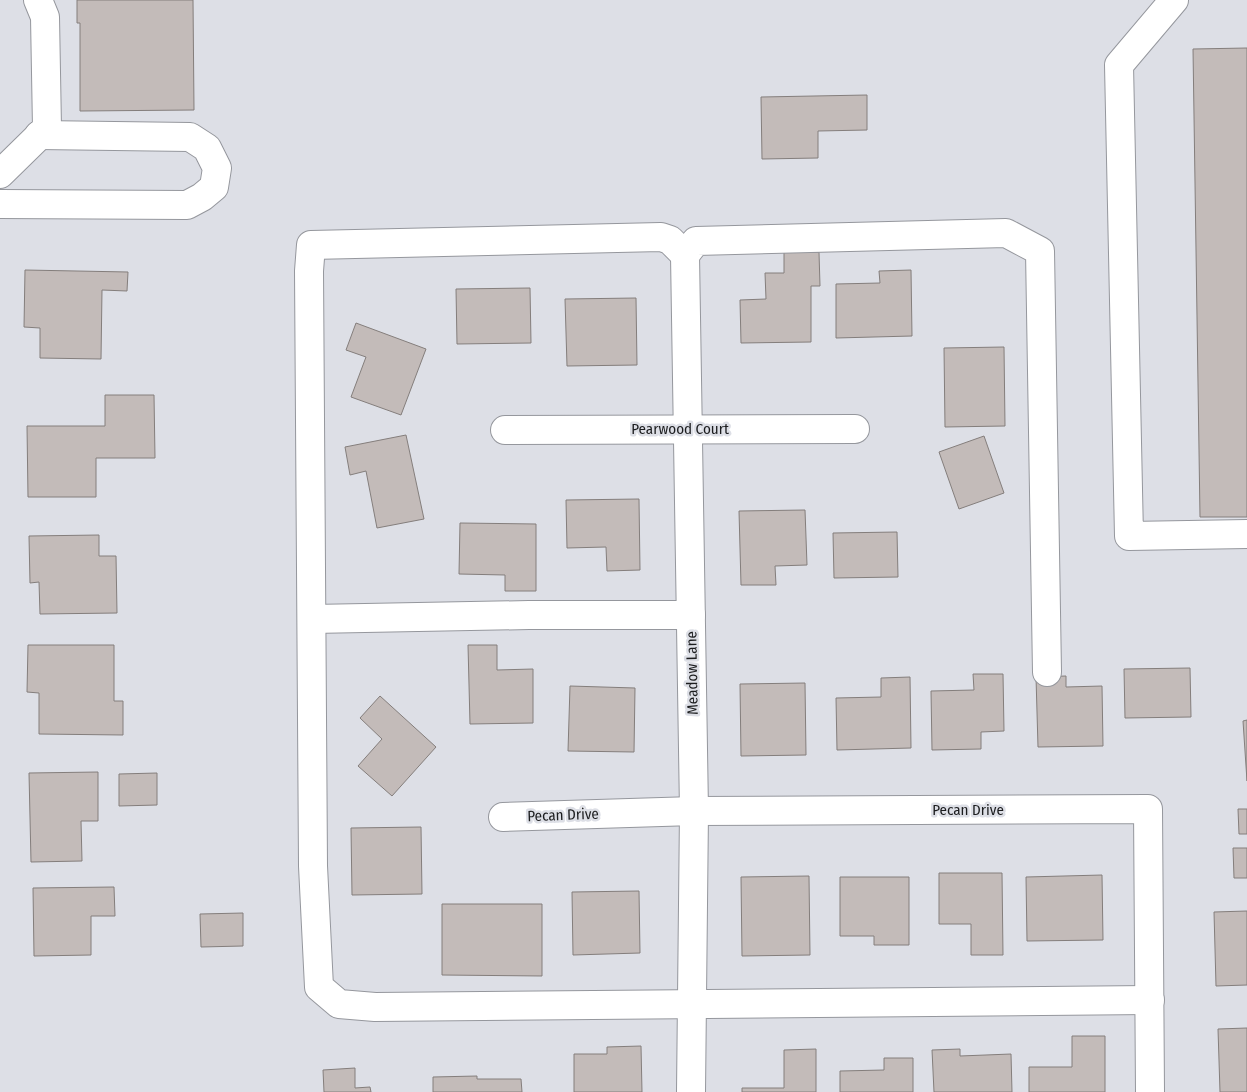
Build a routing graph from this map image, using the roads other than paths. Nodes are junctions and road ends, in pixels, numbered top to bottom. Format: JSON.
{"nodes":[{"id":1,"x":1174,"y":0,"type":"edge"},
{"id":2,"x":42,"y":9,"type":"edge"},
{"id":3,"x":43,"y":132,"type":"junction"},
{"id":4,"x":0,"y":174,"type":"edge"},
{"id":5,"x":0,"y":204,"type":"edge"},
{"id":6,"x":686,"y":255,"type":"junction"},
{"id":7,"x":688,"y":429,"type":"junction"},
{"id":8,"x":855,"y":429,"type":"dead end"},
{"id":9,"x":505,"y":430,"type":"dead end"},
{"id":10,"x":1247,"y":534,"type":"edge"},
{"id":11,"x":691,"y":615,"type":"junction"},
{"id":12,"x":312,"y":620,"type":"junction"},
{"id":13,"x":1047,"y":672,"type":"dead end"},
{"id":14,"x":694,"y":812,"type":"junction"},
{"id":15,"x":503,"y":817,"type":"dead end"},
{"id":16,"x":1150,"y":1000,"type":"junction"},
{"id":17,"x":692,"y":1004,"type":"junction"},
{"id":18,"x":691,"y":1092,"type":"edge"},
{"id":19,"x":1150,"y":1092,"type":"edge"}],
"edges":[{"from":1,"to":10,"type":"street"},
{"from":2,"to":3,"type":"street"},
{"from":3,"to":4,"type":"street"},
{"from":3,"to":5,"type":"street"},
{"from":6,"to":7,"type":"street","name":"Meadow Lane"},
{"from":6,"to":12,"type":"street"},
{"from":6,"to":13,"type":"street"},
{"from":7,"to":8,"type":"street","name":"Pearwood Court"},
{"from":7,"to":9,"type":"street","name":"Pearwood Court"},
{"from":7,"to":11,"type":"street","name":"Meadow Lane"},
{"from":11,"to":12,"type":"street"},
{"from":11,"to":14,"type":"street","name":"Meadow Lane"},
{"from":12,"to":17,"type":"street"},
{"from":14,"to":15,"type":"street","name":"Pecan Drive"},
{"from":14,"to":16,"type":"street","name":"Pecan Drive"},
{"from":14,"to":17,"type":"street","name":"Meadow Lane"},
{"from":16,"to":17,"type":"street"},
{"from":16,"to":19,"type":"street","name":"Pecan Drive"},
{"from":17,"to":18,"type":"street","name":"Meadow Lane"}]}
